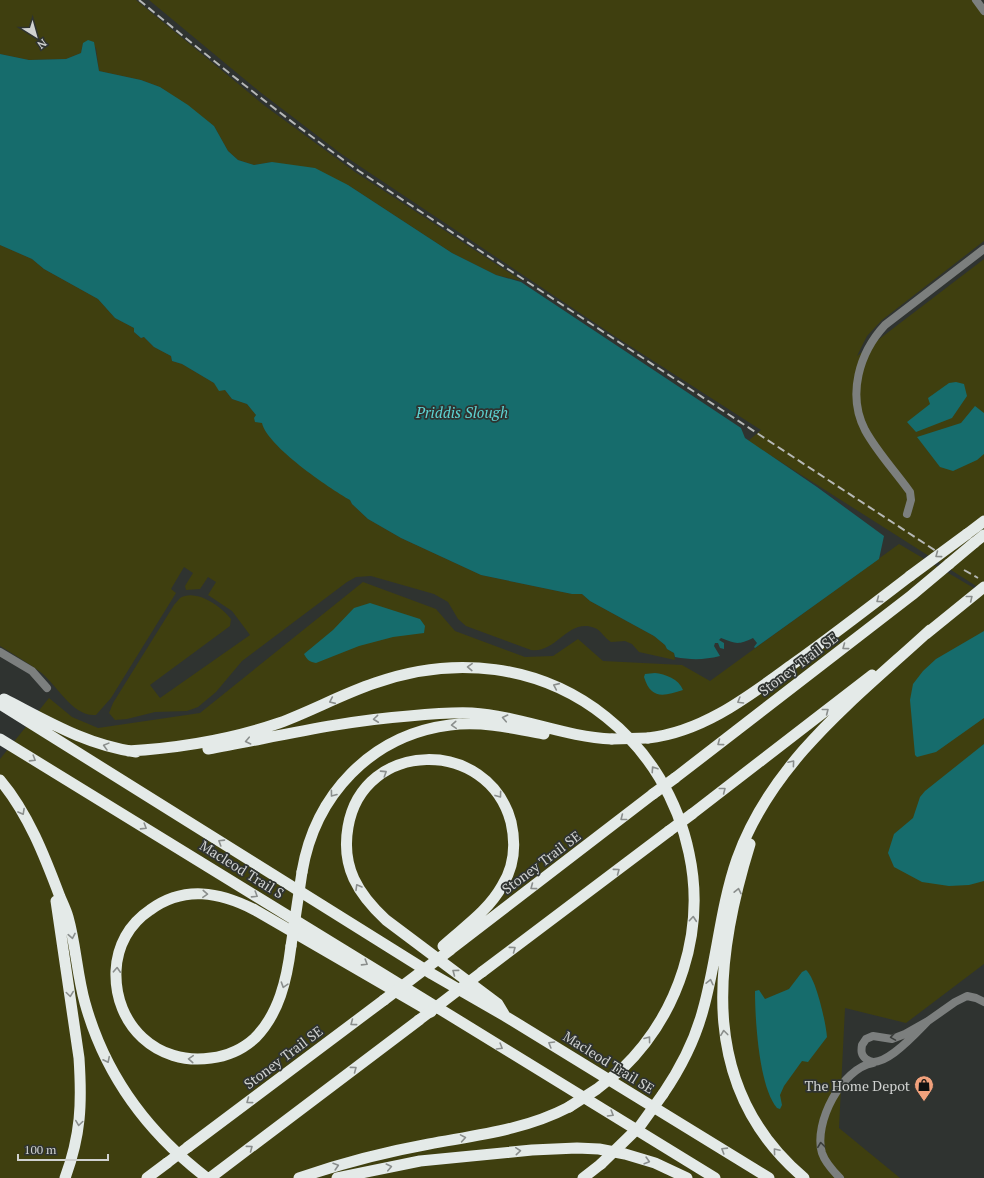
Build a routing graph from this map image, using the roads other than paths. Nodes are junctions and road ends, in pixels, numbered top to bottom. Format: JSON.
{"nodes":[{"id":1,"x":976,"y":0,"type":"edge"},
{"id":2,"x":984,"y":11,"type":"edge"},
{"id":3,"x":984,"y":249,"type":"edge"},
{"id":4,"x":907,"y":514,"type":"dead end"},
{"id":5,"x":984,"y":521,"type":"edge"},
{"id":6,"x":984,"y":535,"type":"edge"},
{"id":7,"x":984,"y":587,"type":"edge"},
{"id":8,"x":930,"y":630,"type":"junction"},
{"id":9,"x":0,"y":652,"type":"edge"},
{"id":10,"x":47,"y":688,"type":"dead end"},
{"id":11,"x":0,"y":697,"type":"edge"},
{"id":12,"x":0,"y":704,"type":"edge"},
{"id":13,"x":0,"y":739,"type":"edge"},
{"id":14,"x":608,"y":739,"type":"junction"},
{"id":15,"x":128,"y":751,"type":"junction"},
{"id":16,"x":0,"y":780,"type":"edge"},
{"id":17,"x":769,"y":795,"type":"junction"},
{"id":18,"x":46,"y":859,"type":"junction"},
{"id":19,"x":446,"y":948,"type":"junction"},
{"id":20,"x":432,"y":974,"type":"joint"},
{"id":21,"x":984,"y":1002,"type":"edge"},
{"id":22,"x":505,"y":1016,"type":"junction"},
{"id":23,"x":928,"y":1021,"type":"junction"},
{"id":24,"x":467,"y":1026,"type":"junction"},
{"id":25,"x":873,"y":1063,"type":"junction"},
{"id":26,"x":212,"y":1176,"type":"edge"},
{"id":27,"x":65,"y":1178,"type":"edge"},
{"id":28,"x":147,"y":1178,"type":"edge"},
{"id":29,"x":299,"y":1178,"type":"edge"},
{"id":30,"x":338,"y":1178,"type":"edge"},
{"id":31,"x":583,"y":1178,"type":"edge"},
{"id":32,"x":687,"y":1178,"type":"edge"},
{"id":33,"x":715,"y":1178,"type":"edge"},
{"id":34,"x":769,"y":1178,"type":"edge"},
{"id":35,"x":804,"y":1178,"type":"edge"},
{"id":36,"x":840,"y":1178,"type":"edge"}],
"edges":[{"from":1,"to":2,"type":"street"},
{"from":3,"to":4,"type":"street"},
{"from":5,"to":14,"type":"highway","one_way":true,"bridge":true},
{"from":6,"to":19,"type":"highway","name":"Stoney Trail SE","one_way":true,"bridge":true},
{"from":8,"to":7,"type":"highway","one_way":true},
{"from":17,"to":8,"type":"highway","one_way":true},
{"from":26,"to":8,"type":"highway","one_way":true,"bridge":true},
{"from":9,"to":10,"type":"street"},
{"from":15,"to":11,"type":"highway","one_way":true},
{"from":20,"to":12,"type":"highway","name":"Macleod Trail S","one_way":true},
{"from":13,"to":24,"type":"highway","name":"Macleod Trail S","one_way":true},
{"from":14,"to":15,"type":"highway","one_way":true},
{"from":14,"to":24,"type":"highway","one_way":true,"bridge":true},
{"from":29,"to":15,"type":"highway","one_way":true,"bridge":true},
{"from":16,"to":18,"type":"highway","one_way":true},
{"from":31,"to":17,"type":"highway","one_way":true,"bridge":true},
{"from":35,"to":17,"type":"highway","one_way":true},
{"from":18,"to":26,"type":"highway","one_way":true},
{"from":18,"to":27,"type":"highway","one_way":true},
{"from":22,"to":19,"type":"highway","one_way":true},
{"from":19,"to":28,"type":"highway","name":"Stoney Trail SE","one_way":true,"bridge":true},
{"from":20,"to":22,"type":"highway","name":"Macleod Trail SE"},
{"from":21,"to":23,"type":"street"},
{"from":34,"to":22,"type":"highway","name":"Macleod Trail SE","one_way":true},
{"from":23,"to":25,"type":"street"},
{"from":23,"to":25,"type":"street","one_way":true},
{"from":24,"to":33,"type":"highway","one_way":true},
{"from":36,"to":25,"type":"street","one_way":true},
{"from":30,"to":32,"type":"highway","one_way":true}]}
